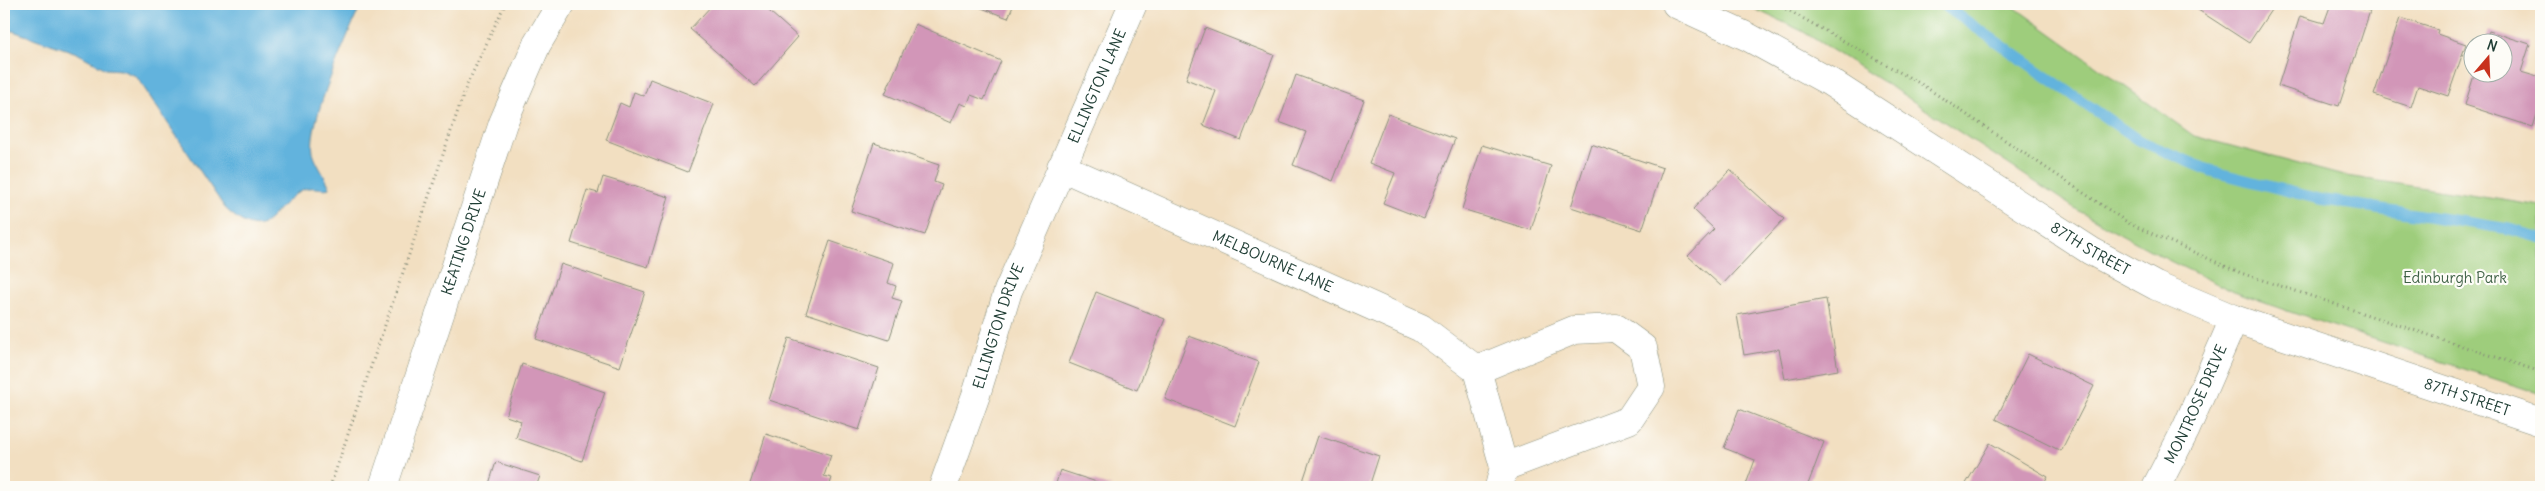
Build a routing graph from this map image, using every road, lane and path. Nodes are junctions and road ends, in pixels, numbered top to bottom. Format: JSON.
{"nodes":[{"id":1,"x":505,"y":4,"type":"edge"},
{"id":2,"x":561,"y":4,"type":"edge"},
{"id":3,"x":1133,"y":4,"type":"edge"},
{"id":4,"x":1676,"y":4,"type":"edge"},
{"id":5,"x":1777,"y":4,"type":"edge"},
{"id":6,"x":1061,"y":167,"type":"junction"},
{"id":7,"x":2234,"y":320,"type":"junction"},
{"id":8,"x":1477,"y":370,"type":"junction"},
{"id":9,"x":2541,"y":372,"type":"edge"},
{"id":10,"x":2541,"y":422,"type":"edge"},
{"id":11,"x":1501,"y":477,"type":"edge"},
{"id":12,"x":330,"y":487,"type":"edge"},
{"id":13,"x":383,"y":487,"type":"edge"},
{"id":14,"x":943,"y":487,"type":"edge"},
{"id":15,"x":2156,"y":487,"type":"edge"}],
"edges":[{"from":1,"to":12,"type":"path"},
{"from":2,"to":13,"type":"street","name":"KEATING DRIVE"},
{"from":3,"to":6,"type":"street","name":"ELLINGTON LANE"},
{"from":4,"to":7,"type":"street","name":"87TH STREET"},
{"from":5,"to":9,"type":"path"},
{"from":6,"to":8,"type":"street","name":"MELBOURNE LANE"},
{"from":6,"to":14,"type":"street","name":"ELLINGTON DRIVE"},
{"from":7,"to":10,"type":"street","name":"87TH STREET"},
{"from":7,"to":15,"type":"street","name":"MONTROSE DRIVE"},
{"from":8,"to":11,"type":"street"},
{"from":8,"to":11,"type":"street"}]}
